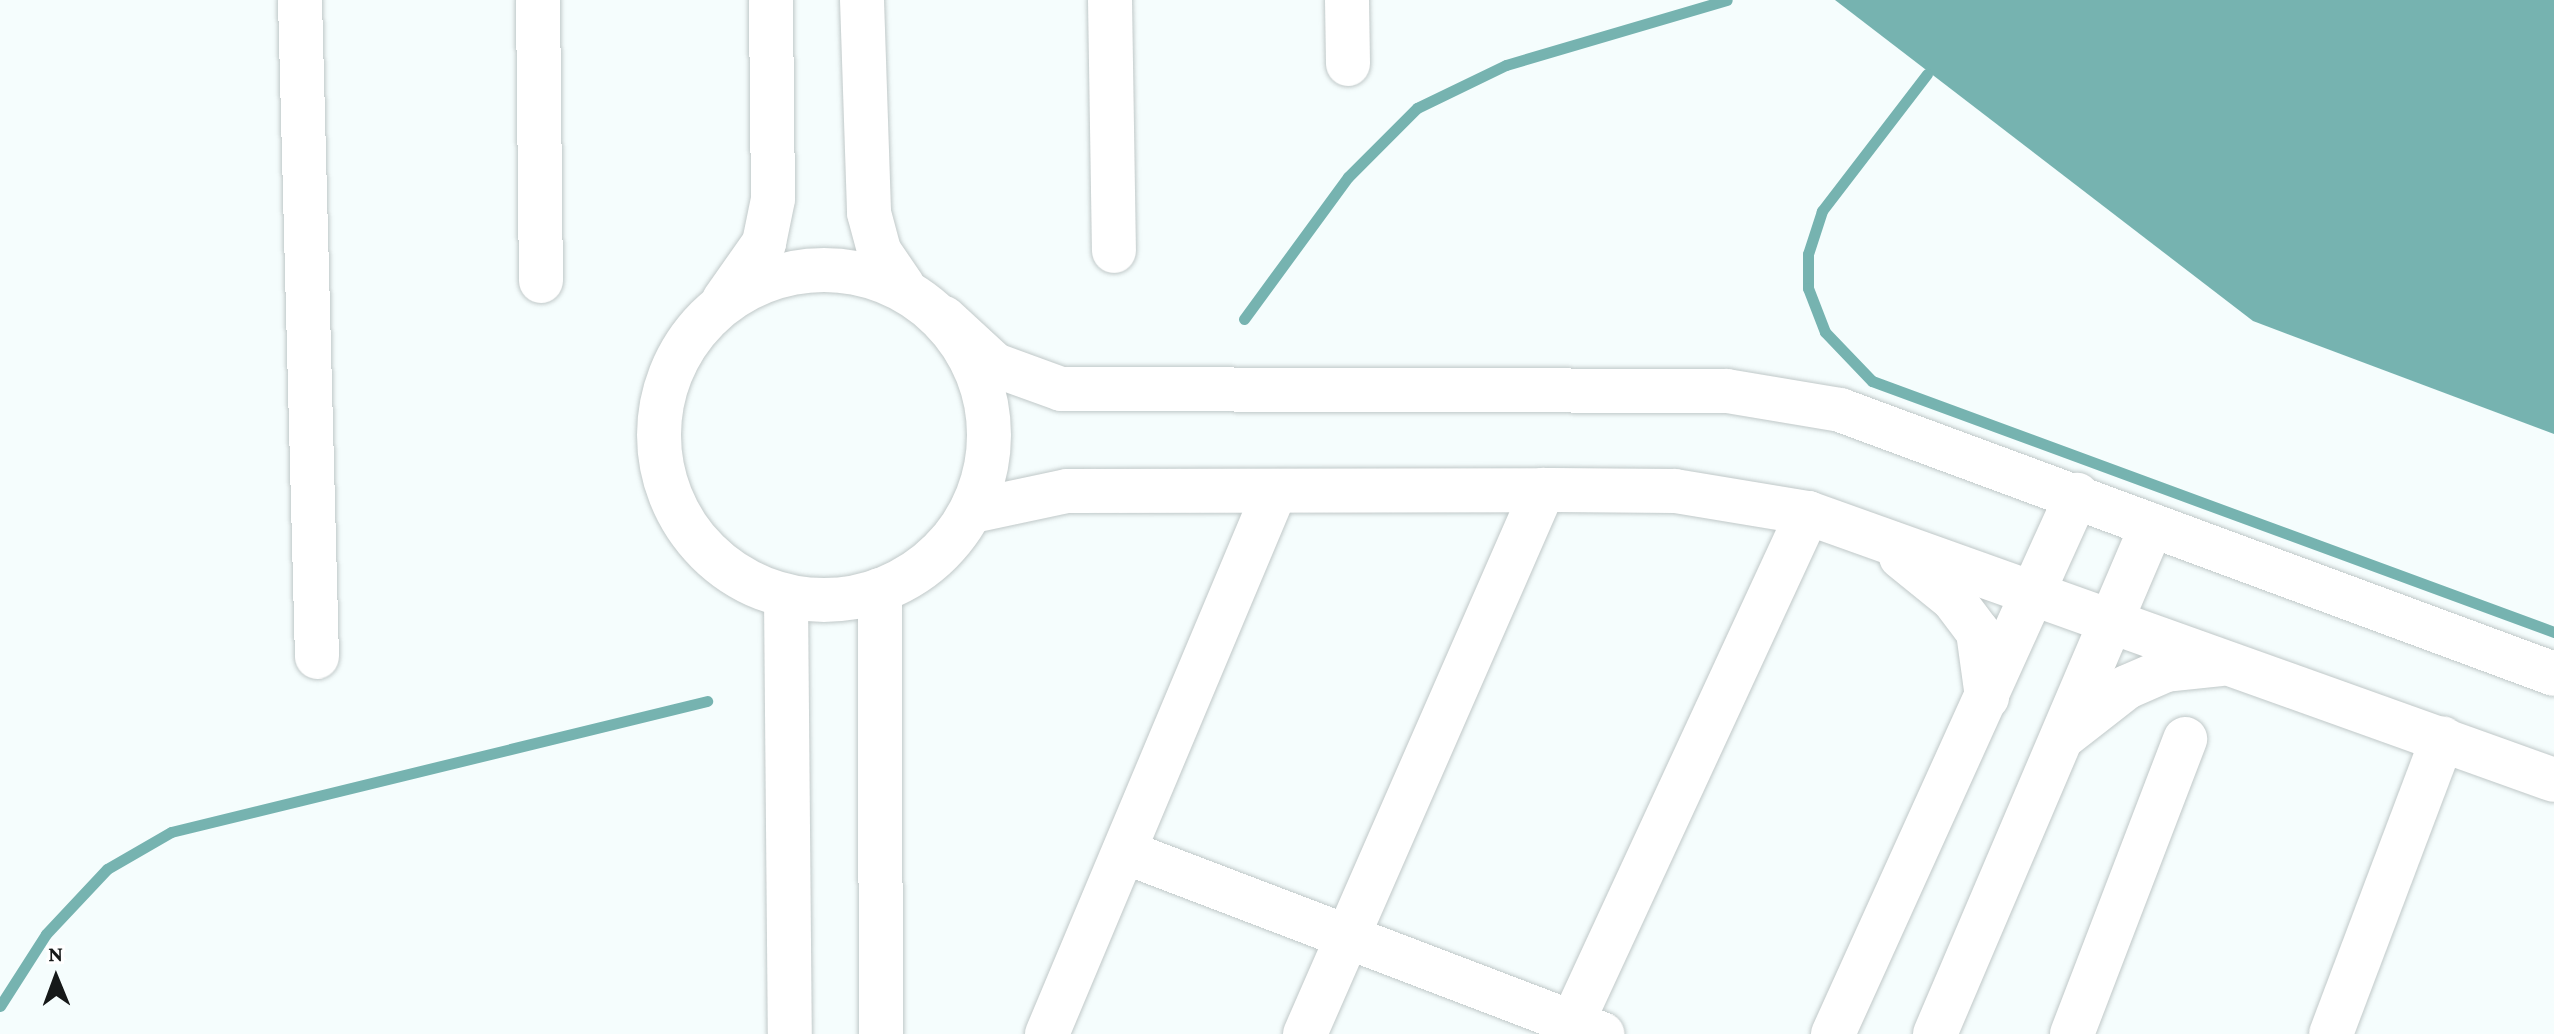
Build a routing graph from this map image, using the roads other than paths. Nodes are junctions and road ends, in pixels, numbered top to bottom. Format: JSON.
{"nodes":[{"id":1,"x":300,"y":0,"type":"edge"},
{"id":2,"x":538,"y":0,"type":"edge"},
{"id":3,"x":771,"y":0,"type":"edge"},
{"id":4,"x":862,"y":0,"type":"edge"},
{"id":5,"x":1110,"y":0,"type":"edge"},
{"id":6,"x":1347,"y":0,"type":"edge"},
{"id":7,"x":1348,"y":64,"type":"dead end"},
{"id":8,"x":1114,"y":251,"type":"dead end"},
{"id":9,"x":541,"y":281,"type":"dead end"},
{"id":10,"x":903,"y":286,"type":"junction"},
{"id":11,"x":722,"y":304,"type":"junction"},
{"id":12,"x":944,"y":318,"type":"junction"},
{"id":13,"x":1543,"y":490,"type":"junction"},
{"id":14,"x":1275,"y":491,"type":"junction"},
{"id":15,"x":2077,"y":495,"type":"junction"},
{"id":16,"x":973,"y":511,"type":"junction"},
{"id":17,"x":1808,"y":513,"type":"junction"},
{"id":18,"x":2152,"y":525,"type":"junction"},
{"id":19,"x":1877,"y":537,"type":"junction"},
{"id":20,"x":880,"y":590,"type":"junction"},
{"id":21,"x":2035,"y":593,"type":"junction"},
{"id":22,"x":786,"y":598,"type":"junction"},
{"id":23,"x":2110,"y":621,"type":"junction"},
{"id":24,"x":317,"y":657,"type":"dead end"},
{"id":25,"x":2229,"y":663,"type":"junction"},
{"id":26,"x":2554,"y":674,"type":"edge"},
{"id":27,"x":1987,"y":697,"type":"junction"},
{"id":28,"x":2061,"y":738,"type":"junction"},
{"id":29,"x":2443,"y":738,"type":"junction"},
{"id":30,"x":2185,"y":739,"type":"dead end"},
{"id":31,"x":2554,"y":780,"type":"edge"},
{"id":32,"x":1125,"y":852,"type":"junction"},
{"id":33,"x":1350,"y":937,"type":"junction"},
{"id":34,"x":1580,"y":1030,"type":"edge"},
{"id":35,"x":790,"y":1034,"type":"edge"},
{"id":36,"x":881,"y":1034,"type":"edge"},
{"id":37,"x":1047,"y":1034,"type":"edge"},
{"id":38,"x":1305,"y":1034,"type":"edge"},
{"id":39,"x":1833,"y":1034,"type":"edge"},
{"id":40,"x":1935,"y":1034,"type":"edge"},
{"id":41,"x":2072,"y":1034,"type":"edge"},
{"id":42,"x":2331,"y":1034,"type":"edge"}],
"edges":[{"from":1,"to":24,"type":"street"},
{"from":2,"to":9,"type":"street"},
{"from":3,"to":11,"type":"street"},
{"from":4,"to":10,"type":"street"},
{"from":5,"to":8,"type":"street"},
{"from":6,"to":7,"type":"street"},
{"from":10,"to":11,"type":"street"},
{"from":10,"to":12,"type":"street"},
{"from":11,"to":22,"type":"street"},
{"from":12,"to":15,"type":"street"},
{"from":12,"to":16,"type":"street"},
{"from":13,"to":14,"type":"street"},
{"from":13,"to":17,"type":"street"},
{"from":13,"to":33,"type":"street"},
{"from":14,"to":16,"type":"street"},
{"from":14,"to":32,"type":"street"},
{"from":15,"to":18,"type":"street"},
{"from":15,"to":21,"type":"street"},
{"from":16,"to":20,"type":"street"},
{"from":17,"to":19,"type":"street"},
{"from":17,"to":34,"type":"street"},
{"from":18,"to":23,"type":"street"},
{"from":18,"to":26,"type":"street"},
{"from":19,"to":21,"type":"street"},
{"from":19,"to":27,"type":"street"},
{"from":20,"to":22,"type":"street"},
{"from":20,"to":36,"type":"street"},
{"from":21,"to":23,"type":"street"},
{"from":21,"to":27,"type":"street"},
{"from":22,"to":35,"type":"street"},
{"from":23,"to":25,"type":"street"},
{"from":23,"to":28,"type":"street"},
{"from":25,"to":28,"type":"street"},
{"from":25,"to":29,"type":"street"},
{"from":27,"to":39,"type":"street"},
{"from":28,"to":40,"type":"street"},
{"from":29,"to":31,"type":"street"},
{"from":29,"to":42,"type":"street"},
{"from":30,"to":41,"type":"street"},
{"from":32,"to":33,"type":"street"},
{"from":32,"to":37,"type":"street"},
{"from":33,"to":34,"type":"street"},
{"from":33,"to":38,"type":"street"}]}
